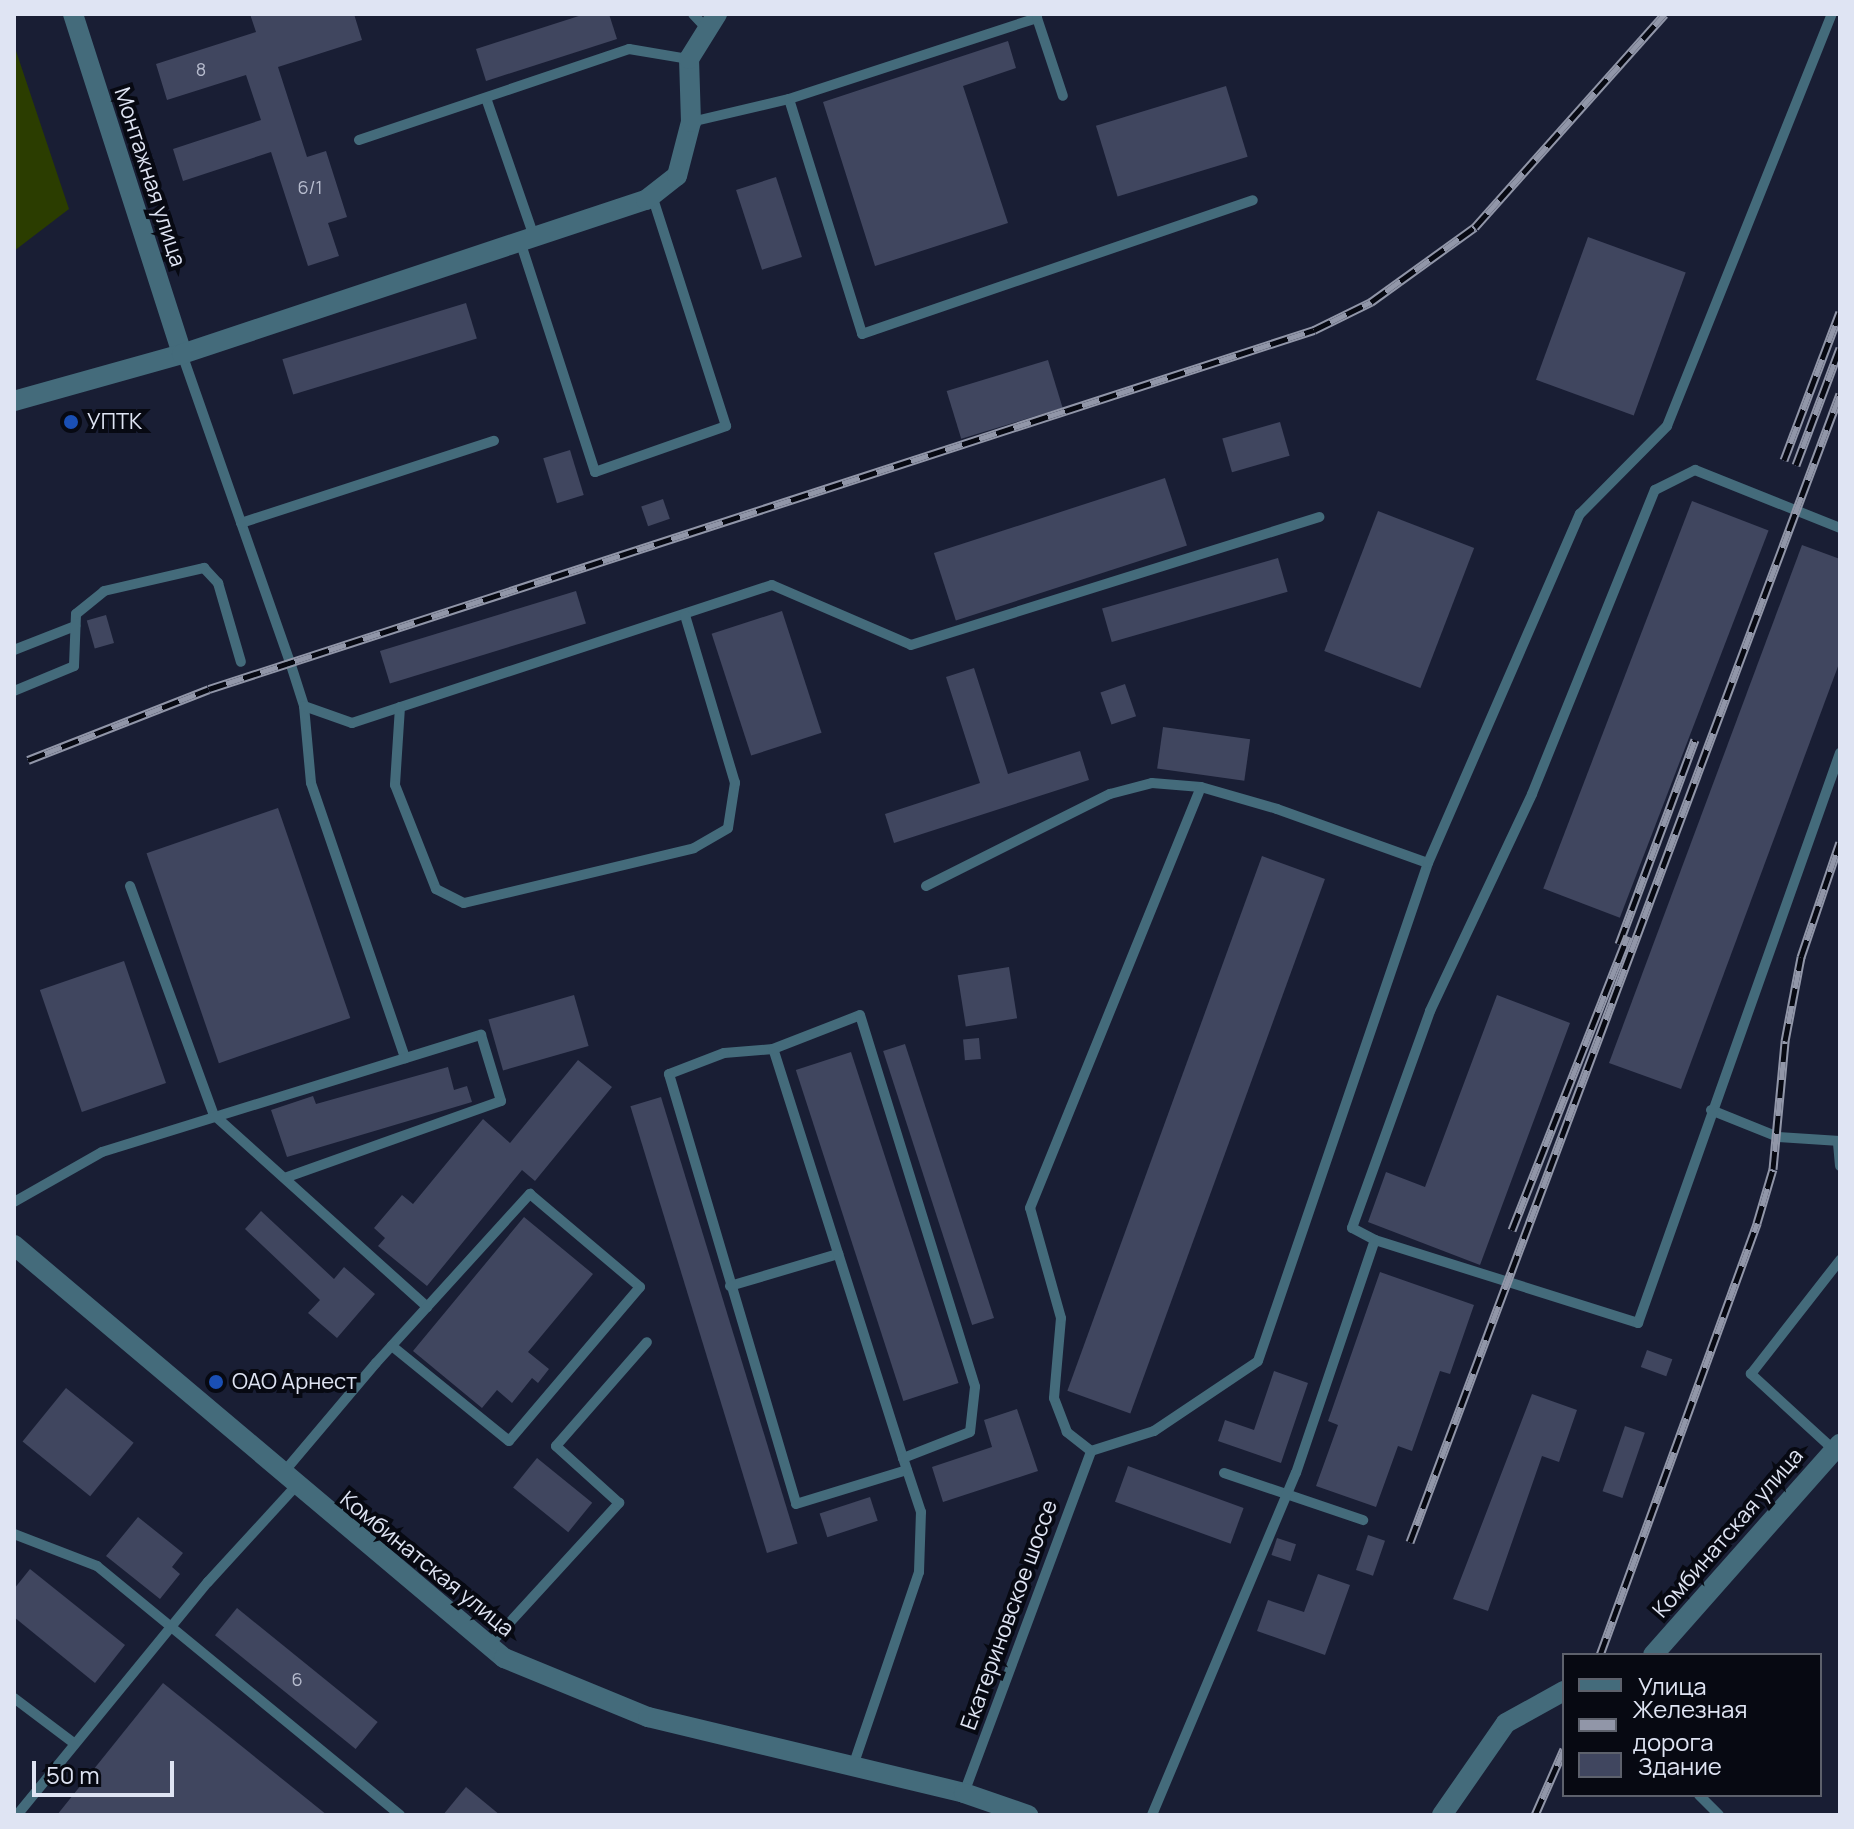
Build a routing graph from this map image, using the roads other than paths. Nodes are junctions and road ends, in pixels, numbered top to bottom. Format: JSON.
{"nodes":[{"id":1,"x":73,"y":14,"type":"edge"},
{"id":2,"x":1832,"y":14,"type":"edge"},
{"id":3,"x":705,"y":19,"type":"edge"},
{"id":4,"x":689,"y":59,"type":"junction"},
{"id":5,"x":1063,"y":96,"type":"dead end"},
{"id":6,"x":486,"y":98,"type":"junction"},
{"id":7,"x":789,"y":99,"type":"junction"},
{"id":8,"x":691,"y":122,"type":"junction"},
{"id":9,"x":359,"y":140,"type":"dead end"},
{"id":10,"x":652,"y":195,"type":"junction"},
{"id":11,"x":1253,"y":200,"type":"dead end"},
{"id":12,"x":527,"y":239,"type":"junction"},
{"id":13,"x":182,"y":354,"type":"junction"},
{"id":14,"x":14,"y":401,"type":"edge"},
{"id":15,"x":494,"y":441,"type":"dead end"},
{"id":16,"x":1319,"y":517,"type":"dead end"},
{"id":17,"x":241,"y":523,"type":"junction"},
{"id":18,"x":1840,"y":528,"type":"edge"},
{"id":19,"x":685,"y":615,"type":"junction"},
{"id":20,"x":75,"y":626,"type":"junction"},
{"id":21,"x":14,"y":650,"type":"edge"},
{"id":22,"x":241,"y":662,"type":"dead end"},
{"id":23,"x":14,"y":691,"type":"edge"},
{"id":24,"x":304,"y":706,"type":"junction"},
{"id":25,"x":400,"y":707,"type":"junction"},
{"id":26,"x":1840,"y":753,"type":"edge"},
{"id":27,"x":1201,"y":787,"type":"junction"},
{"id":28,"x":1428,"y":863,"type":"junction"},
{"id":29,"x":130,"y":886,"type":"dead end"},
{"id":30,"x":926,"y":886,"type":"dead end"},
{"id":31,"x":773,"y":1049,"type":"junction"},
{"id":32,"x":405,"y":1058,"type":"junction"},
{"id":33,"x":1711,"y":1110,"type":"junction"},
{"id":34,"x":214,"y":1115,"type":"junction"},
{"id":35,"x":1839,"y":1142,"type":"edge"},
{"id":36,"x":1840,"y":1166,"type":"edge"},
{"id":37,"x":285,"y":1178,"type":"junction"},
{"id":38,"x":14,"y":1202,"type":"edge"},
{"id":39,"x":1375,"y":1240,"type":"junction"},
{"id":40,"x":14,"y":1245,"type":"edge"},
{"id":41,"x":838,"y":1254,"type":"junction"},
{"id":42,"x":1840,"y":1260,"type":"edge"},
{"id":43,"x":730,"y":1286,"type":"junction"},
{"id":44,"x":427,"y":1307,"type":"junction"},
{"id":45,"x":647,"y":1342,"type":"dead end"},
{"id":46,"x":392,"y":1346,"type":"junction"},
{"id":47,"x":1837,"y":1447,"type":"edge"},
{"id":48,"x":1091,"y":1451,"type":"junction"},
{"id":49,"x":903,"y":1458,"type":"junction"},
{"id":50,"x":907,"y":1470,"type":"junction"},
{"id":51,"x":1224,"y":1473,"type":"dead end"},
{"id":52,"x":288,"y":1481,"type":"junction"},
{"id":53,"x":1287,"y":1496,"type":"junction"},
{"id":54,"x":1363,"y":1520,"type":"dead end"},
{"id":55,"x":14,"y":1534,"type":"edge"},
{"id":56,"x":169,"y":1630,"type":"junction"},
{"id":57,"x":489,"y":1645,"type":"junction"},
{"id":58,"x":1655,"y":1653,"type":"edge"},
{"id":59,"x":1562,"y":1692,"type":"edge"},
{"id":60,"x":14,"y":1698,"type":"edge"},
{"id":61,"x":75,"y":1744,"type":"junction"},
{"id":62,"x":853,"y":1766,"type":"junction"},
{"id":63,"x":964,"y":1793,"type":"junction"},
{"id":64,"x":1701,"y":1797,"type":"edge"},
{"id":65,"x":17,"y":1815,"type":"edge"},
{"id":66,"x":400,"y":1815,"type":"edge"},
{"id":67,"x":1028,"y":1815,"type":"edge"},
{"id":68,"x":1152,"y":1815,"type":"edge"},
{"id":69,"x":1442,"y":1815,"type":"edge"},
{"id":70,"x":1719,"y":1815,"type":"edge"}],
"edges":[{"from":1,"to":13,"type":"street","name":"Монтажная улица"},
{"from":2,"to":28,"type":"lane"},
{"from":3,"to":4,"type":"street"},
{"from":4,"to":6,"type":"lane"},
{"from":4,"to":8,"type":"street"},
{"from":5,"to":7,"type":"lane"},
{"from":6,"to":9,"type":"lane"},
{"from":6,"to":12,"type":"lane"},
{"from":7,"to":8,"type":"lane"},
{"from":7,"to":11,"type":"lane"},
{"from":8,"to":10,"type":"street"},
{"from":10,"to":12,"type":"street"},
{"from":10,"to":12,"type":"lane"},
{"from":12,"to":13,"type":"street"},
{"from":13,"to":14,"type":"street"},
{"from":13,"to":17,"type":"lane"},
{"from":15,"to":17,"type":"lane"},
{"from":16,"to":19,"type":"lane"},
{"from":17,"to":24,"type":"lane"},
{"from":18,"to":39,"type":"lane"},
{"from":19,"to":25,"type":"lane"},
{"from":19,"to":25,"type":"lane"},
{"from":20,"to":21,"type":"lane"},
{"from":20,"to":22,"type":"lane"},
{"from":20,"to":23,"type":"lane"},
{"from":24,"to":25,"type":"lane"},
{"from":24,"to":32,"type":"lane"},
{"from":26,"to":33,"type":"lane"},
{"from":27,"to":28,"type":"lane"},
{"from":27,"to":30,"type":"lane"},
{"from":27,"to":48,"type":"lane"},
{"from":28,"to":48,"type":"lane"},
{"from":29,"to":34,"type":"lane"},
{"from":31,"to":41,"type":"lane"},
{"from":31,"to":43,"type":"lane"},
{"from":31,"to":49,"type":"lane"},
{"from":32,"to":34,"type":"lane"},
{"from":32,"to":37,"type":"lane"},
{"from":33,"to":35,"type":"lane"},
{"from":33,"to":39,"type":"lane"},
{"from":34,"to":37,"type":"lane"},
{"from":34,"to":38,"type":"lane"},
{"from":35,"to":36,"type":"lane"},
{"from":37,"to":44,"type":"lane"},
{"from":39,"to":53,"type":"lane"},
{"from":40,"to":52,"type":"street","name":"Комбинатская улица"},
{"from":41,"to":43,"type":"lane"},
{"from":41,"to":49,"type":"lane"},
{"from":42,"to":47,"type":"lane"},
{"from":43,"to":50,"type":"lane"},
{"from":44,"to":46,"type":"lane"},
{"from":44,"to":46,"type":"lane"},
{"from":45,"to":57,"type":"lane"},
{"from":46,"to":52,"type":"lane"},
{"from":47,"to":58,"type":"street","name":"Комбинатская улица"},
{"from":48,"to":63,"type":"lane","name":"Екатериновское шоссе"},
{"from":49,"to":50,"type":"lane"},
{"from":50,"to":62,"type":"lane"},
{"from":51,"to":53,"type":"lane"},
{"from":52,"to":56,"type":"lane"},
{"from":52,"to":57,"type":"street","name":"Комбинатская улица"},
{"from":53,"to":54,"type":"lane"},
{"from":53,"to":68,"type":"lane"},
{"from":55,"to":56,"type":"lane"},
{"from":56,"to":61,"type":"lane"},
{"from":56,"to":66,"type":"lane"},
{"from":57,"to":62,"type":"street","name":"Комбинатская улица"},
{"from":59,"to":69,"type":"street"},
{"from":60,"to":61,"type":"lane"},
{"from":61,"to":65,"type":"lane"},
{"from":62,"to":63,"type":"street","name":"Комбинатская улица"},
{"from":63,"to":67,"type":"street","name":"Комбинатская улица"},
{"from":64,"to":70,"type":"lane"}]}
